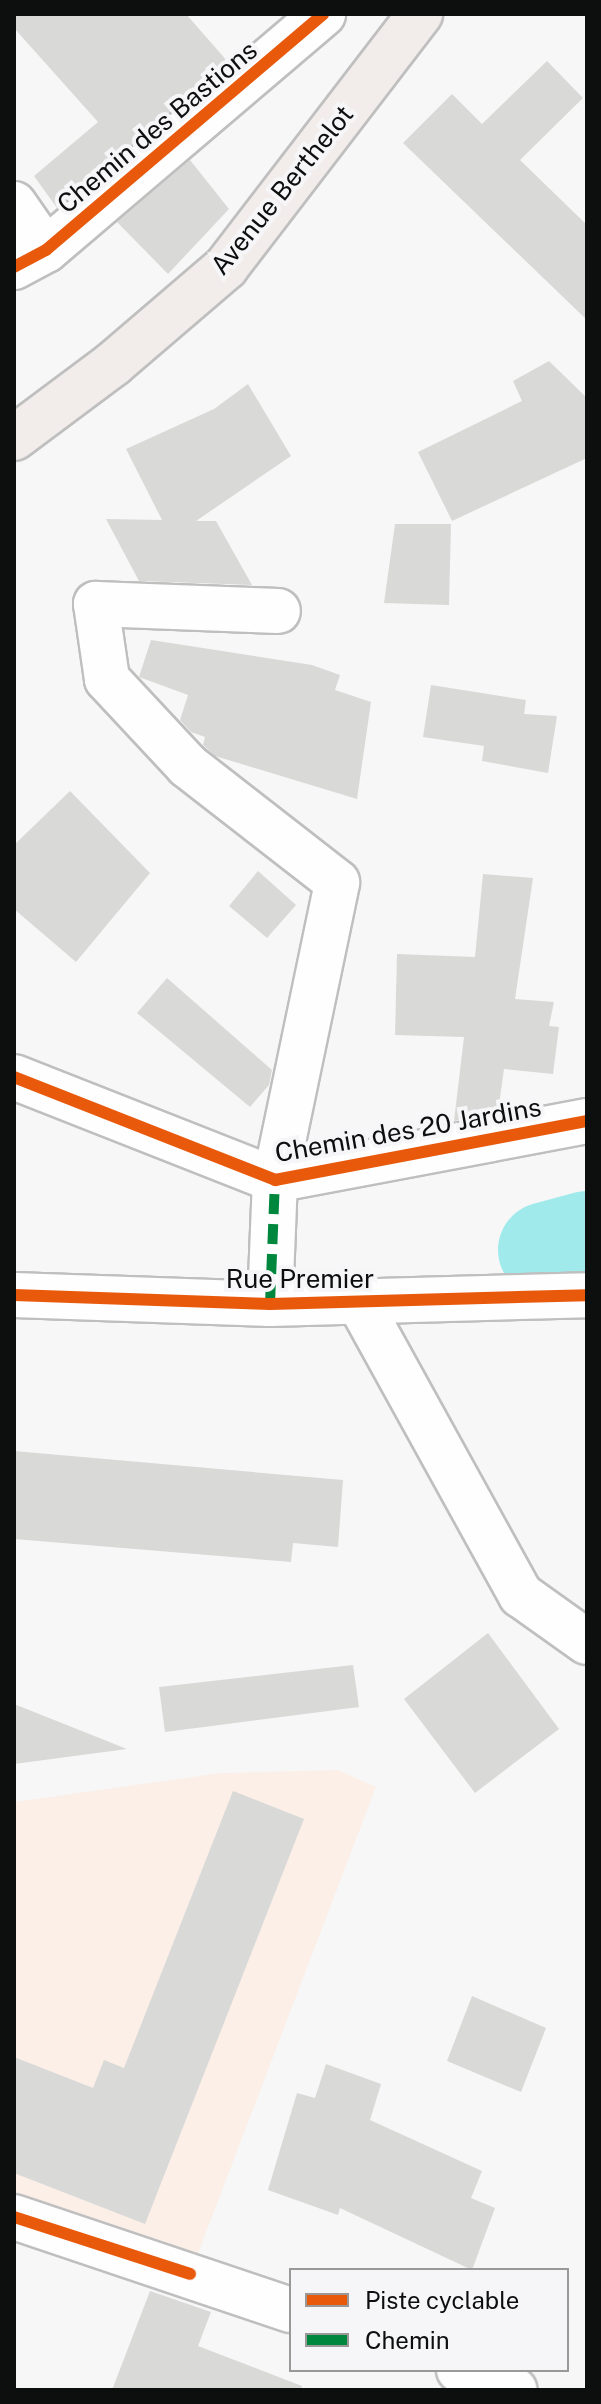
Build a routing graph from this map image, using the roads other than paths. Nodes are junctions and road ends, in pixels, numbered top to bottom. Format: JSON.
{"nodes":[{"id":1,"x":323,"y":14,"type":"edge"},
{"id":2,"x":420,"y":14,"type":"edge"},
{"id":3,"x":14,"y":204,"type":"edge"},
{"id":4,"x":30,"y":259,"type":"edge"},
{"id":5,"x":14,"y":438,"type":"edge"},
{"id":6,"x":278,"y":611,"type":"dead end"},
{"id":7,"x":14,"y":1077,"type":"edge"},
{"id":8,"x":587,"y":1121,"type":"edge"},
{"id":9,"x":275,"y":1180,"type":"junction"},
{"id":10,"x":14,"y":1295,"type":"edge"},
{"id":11,"x":587,"y":1295,"type":"edge"},
{"id":12,"x":359,"y":1302,"type":"junction"},
{"id":13,"x":270,"y":1304,"type":"junction"},
{"id":14,"x":587,"y":1642,"type":"edge"},
{"id":15,"x":14,"y":2217,"type":"edge"},
{"id":16,"x":289,"y":2309,"type":"edge"},
{"id":17,"x":465,"y":2372,"type":"edge"},
{"id":18,"x":515,"y":2390,"type":"edge"}],
"edges":[{"from":1,"to":4,"type":"street","name":"Chemin des Bastions"},
{"from":2,"to":5,"type":"main road","name":"Avenue Berthelot"},
{"from":3,"to":4,"type":"street"},
{"from":6,"to":9,"type":"street"},
{"from":7,"to":9,"type":"street","name":"Chemin des 20 Jardins"},
{"from":8,"to":9,"type":"street","name":"Chemin des 20 Jardins"},
{"from":9,"to":13,"type":"street"},
{"from":10,"to":13,"type":"street","name":"Rue Premier"},
{"from":11,"to":12,"type":"street","name":"Rue Premier"},
{"from":12,"to":13,"type":"street","name":"Rue Premier"},
{"from":12,"to":14,"type":"street"},
{"from":15,"to":16,"type":"street"},
{"from":17,"to":18,"type":"street"}]}
